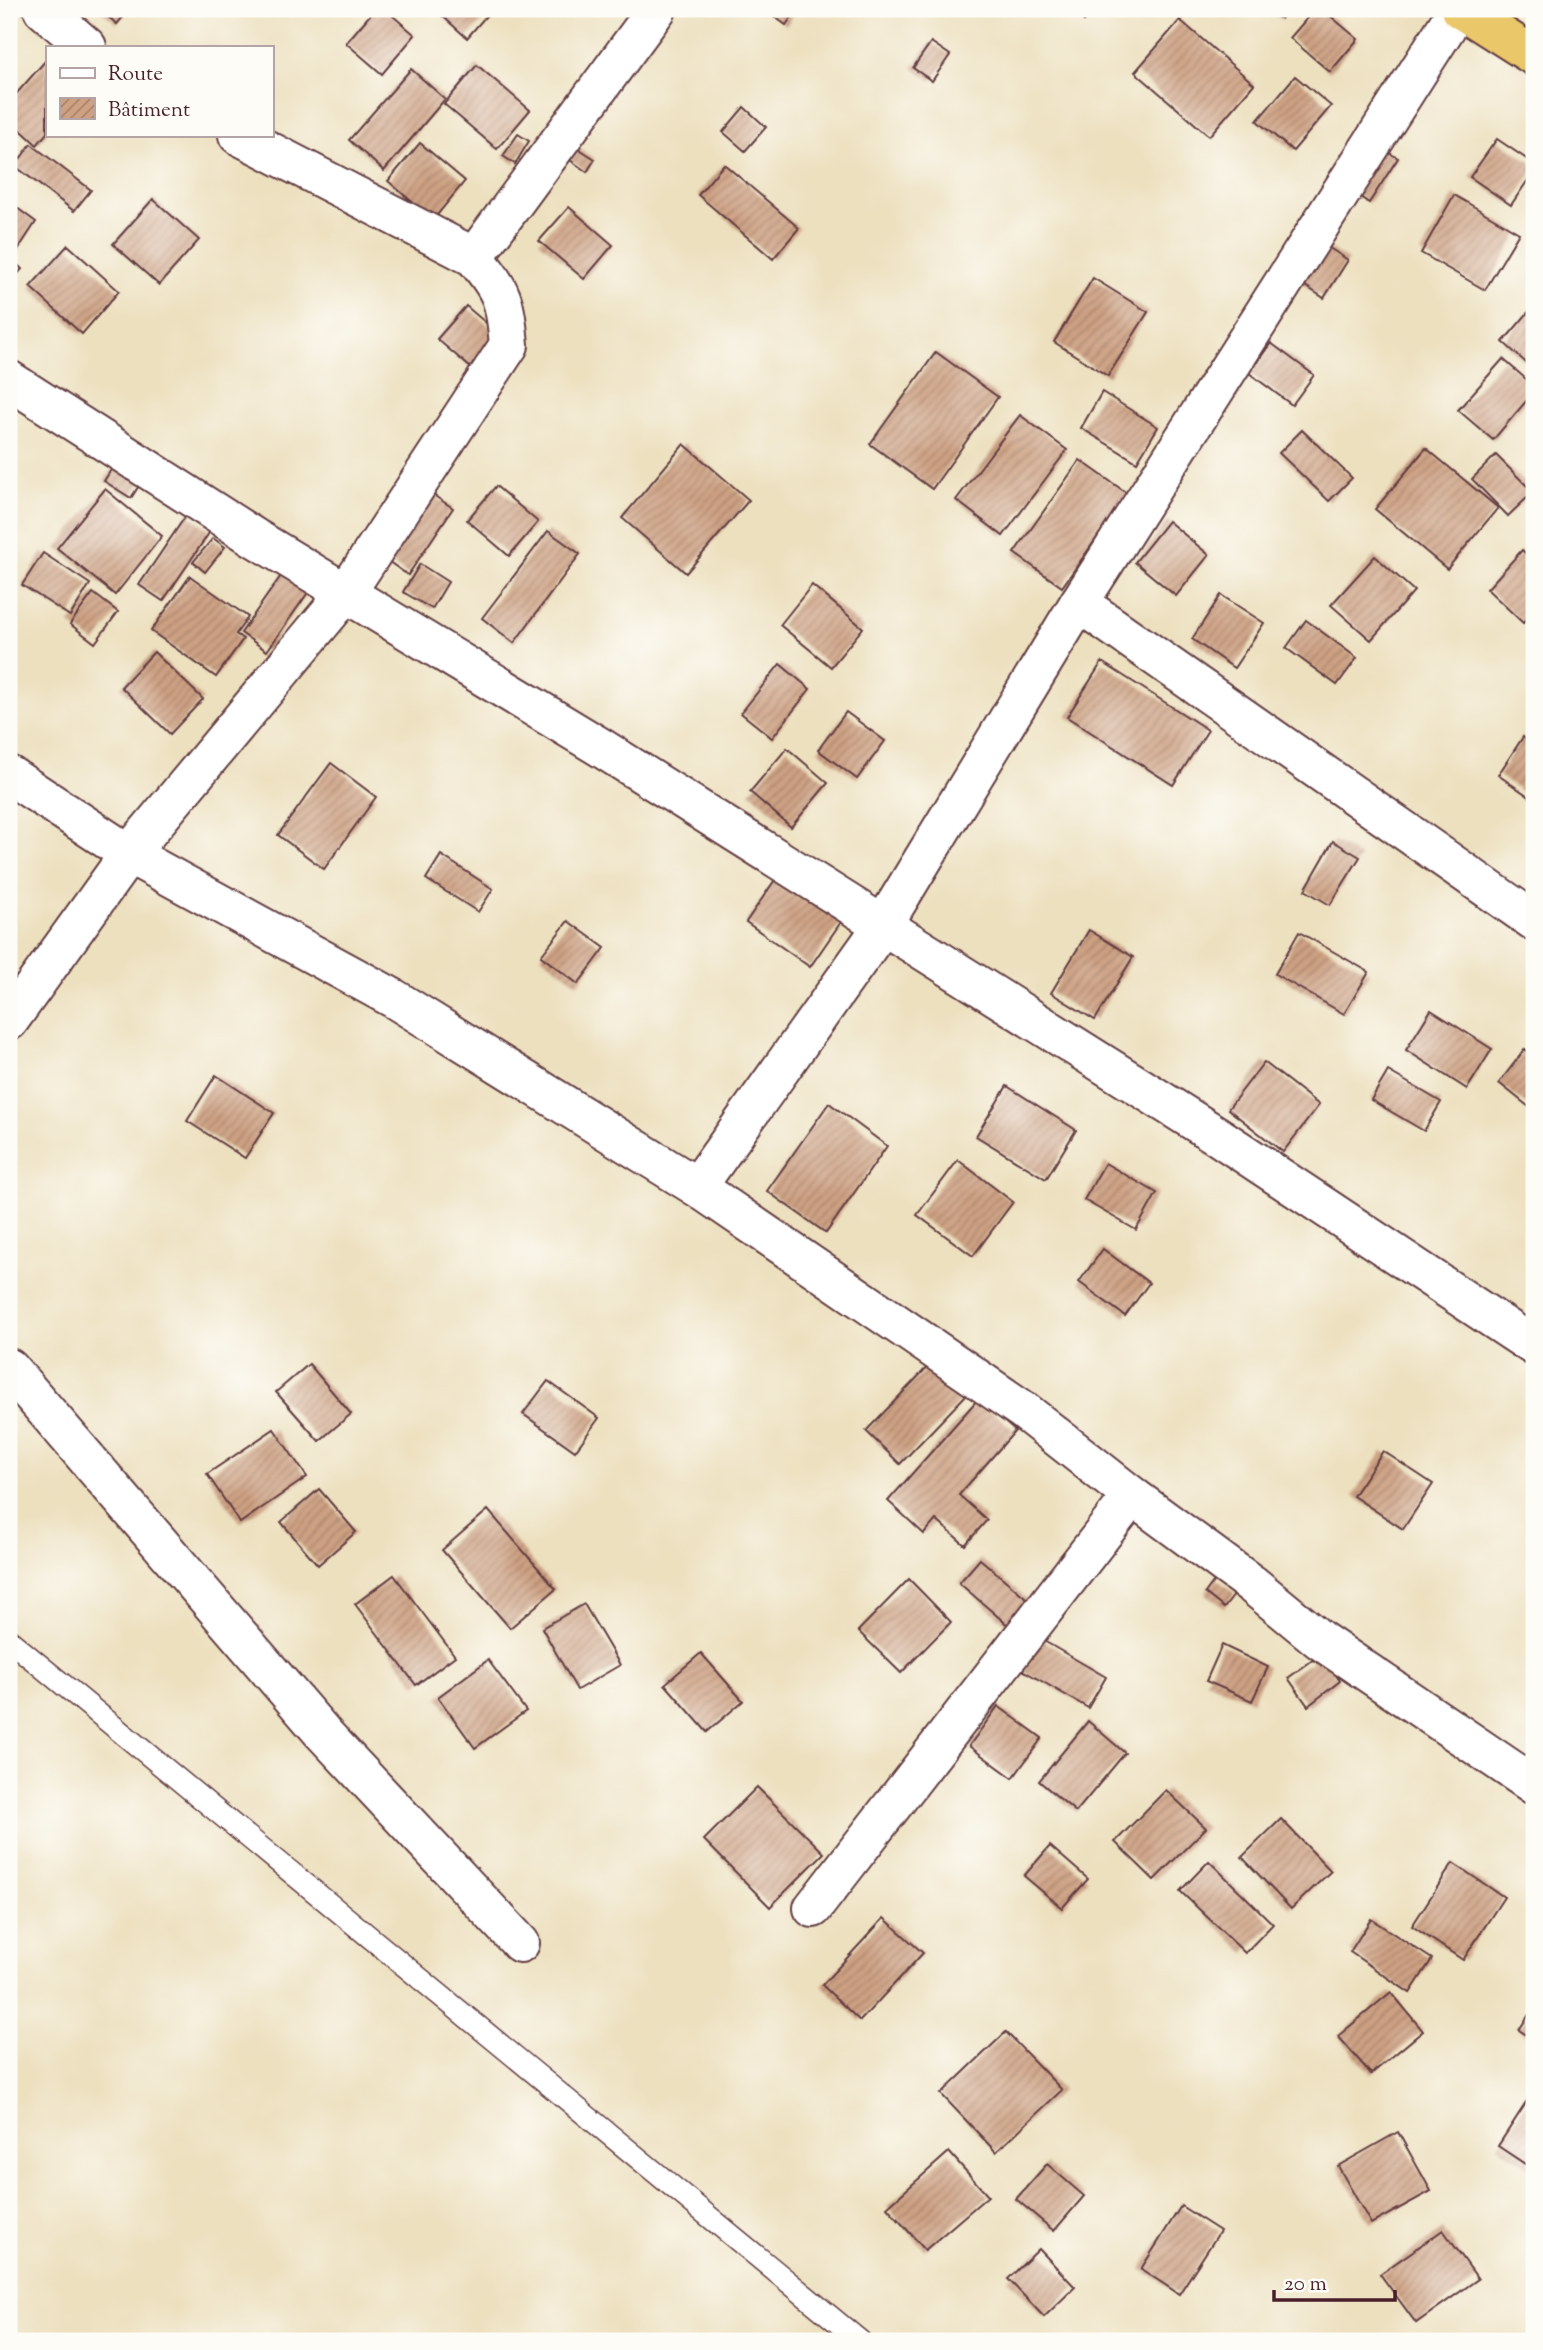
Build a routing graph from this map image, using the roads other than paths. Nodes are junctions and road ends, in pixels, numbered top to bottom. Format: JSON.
{"nodes":[{"id":1,"x":43,"y":9,"type":"edge"},
{"id":2,"x":1459,"y":9,"type":"edge"},
{"id":3,"x":653,"y":10,"type":"edge"},
{"id":4,"x":86,"y":46,"type":"edge"},
{"id":5,"x":1534,"y":56,"type":"edge"},
{"id":6,"x":240,"y":136,"type":"edge"},
{"id":7,"x":474,"y":257,"type":"junction"},
{"id":8,"x":9,"y":380,"type":"edge"},
{"id":9,"x":346,"y":593,"type":"junction"},
{"id":10,"x":1079,"y":603,"type":"junction"},
{"id":11,"x":9,"y":775,"type":"edge"},
{"id":12,"x":129,"y":854,"type":"junction"},
{"id":13,"x":1534,"y":921,"type":"edge"},
{"id":14,"x":882,"y":927,"type":"junction"},
{"id":15,"x":9,"y":1021,"type":"edge"},
{"id":16,"x":697,"y":1187,"type":"junction"},
{"id":17,"x":1534,"y":1346,"type":"edge"},
{"id":18,"x":9,"y":1368,"type":"edge"},
{"id":19,"x":1132,"y":1496,"type":"junction"},
{"id":20,"x":9,"y":1640,"type":"edge"},
{"id":21,"x":1534,"y":1785,"type":"edge"},
{"id":22,"x":813,"y":1908,"type":"dead end"},
{"id":23,"x":520,"y":1943,"type":"dead end"},
{"id":24,"x":860,"y":2341,"type":"edge"}],
"edges":[{"from":1,"to":4,"type":"street"},
{"from":2,"to":5,"type":"highway"},
{"from":2,"to":10,"type":"street"},
{"from":3,"to":7,"type":"street"},
{"from":6,"to":7,"type":"street"},
{"from":7,"to":9,"type":"street"},
{"from":8,"to":9,"type":"street"},
{"from":9,"to":12,"type":"street"},
{"from":9,"to":14,"type":"street"},
{"from":10,"to":13,"type":"street"},
{"from":10,"to":14,"type":"street"},
{"from":11,"to":12,"type":"street"},
{"from":12,"to":15,"type":"street"},
{"from":12,"to":16,"type":"street"},
{"from":14,"to":16,"type":"street"},
{"from":14,"to":17,"type":"street"},
{"from":16,"to":19,"type":"street"},
{"from":18,"to":23,"type":"street"},
{"from":19,"to":21,"type":"street"},
{"from":19,"to":22,"type":"street"},
{"from":20,"to":24,"type":"lane"}]}
